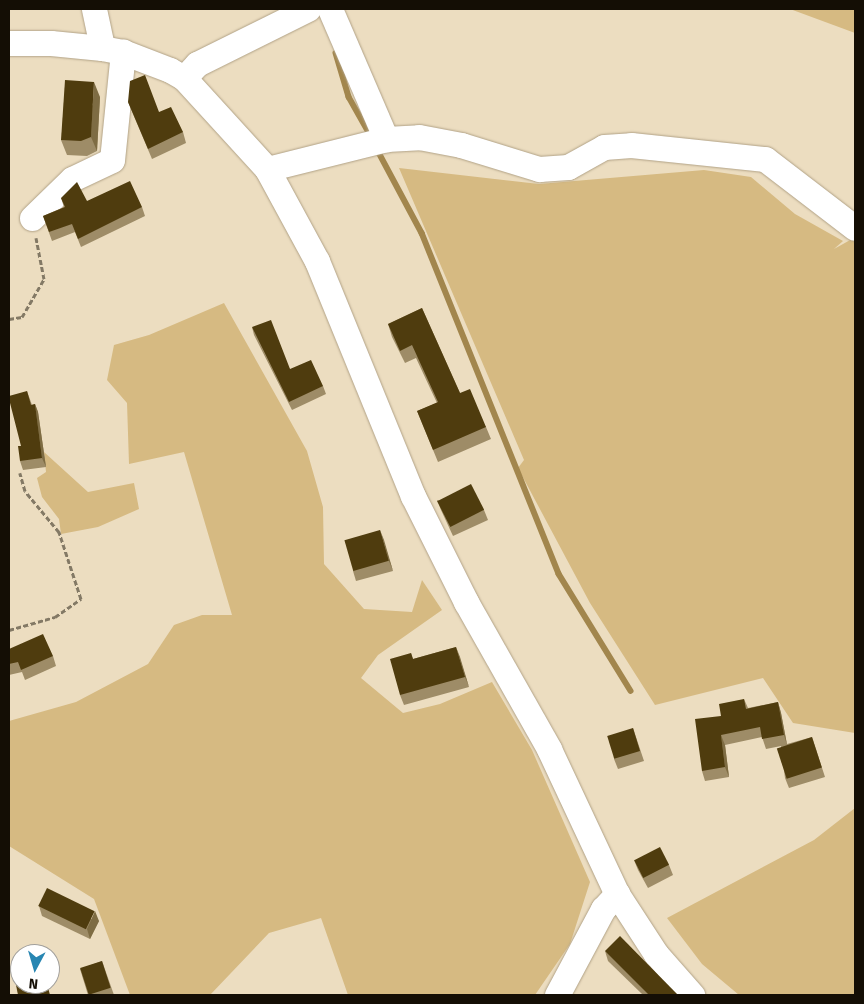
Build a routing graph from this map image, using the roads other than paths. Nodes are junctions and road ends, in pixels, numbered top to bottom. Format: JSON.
{"nodes":[{"id":1,"x":94,"y":9,"type":"edge"},
{"id":2,"x":308,"y":9,"type":"edge"},
{"id":3,"x":330,"y":9,"type":"edge"},
{"id":4,"x":9,"y":43,"type":"edge"},
{"id":5,"x":113,"y":50,"type":"junction"},
{"id":6,"x":184,"y":78,"type":"junction"},
{"id":7,"x":386,"y":139,"type":"junction"},
{"id":8,"x":267,"y":169,"type":"junction"},
{"id":9,"x":32,"y":218,"type":"road end"},
{"id":10,"x":855,"y":228,"type":"edge"},
{"id":11,"x":618,"y":894,"type":"junction"},
{"id":12,"x":556,"y":995,"type":"edge"},
{"id":13,"x":692,"y":995,"type":"edge"}],
"edges":[{"from":1,"to":5,"type":"street"},
{"from":2,"to":6,"type":"street"},
{"from":3,"to":7,"type":"street"},
{"from":4,"to":5,"type":"street"},
{"from":5,"to":6,"type":"street"},
{"from":5,"to":9,"type":"street"},
{"from":6,"to":8,"type":"street"},
{"from":7,"to":8,"type":"street"},
{"from":7,"to":10,"type":"street"},
{"from":8,"to":11,"type":"street"},
{"from":11,"to":12,"type":"street"},
{"from":11,"to":13,"type":"street"}]}
